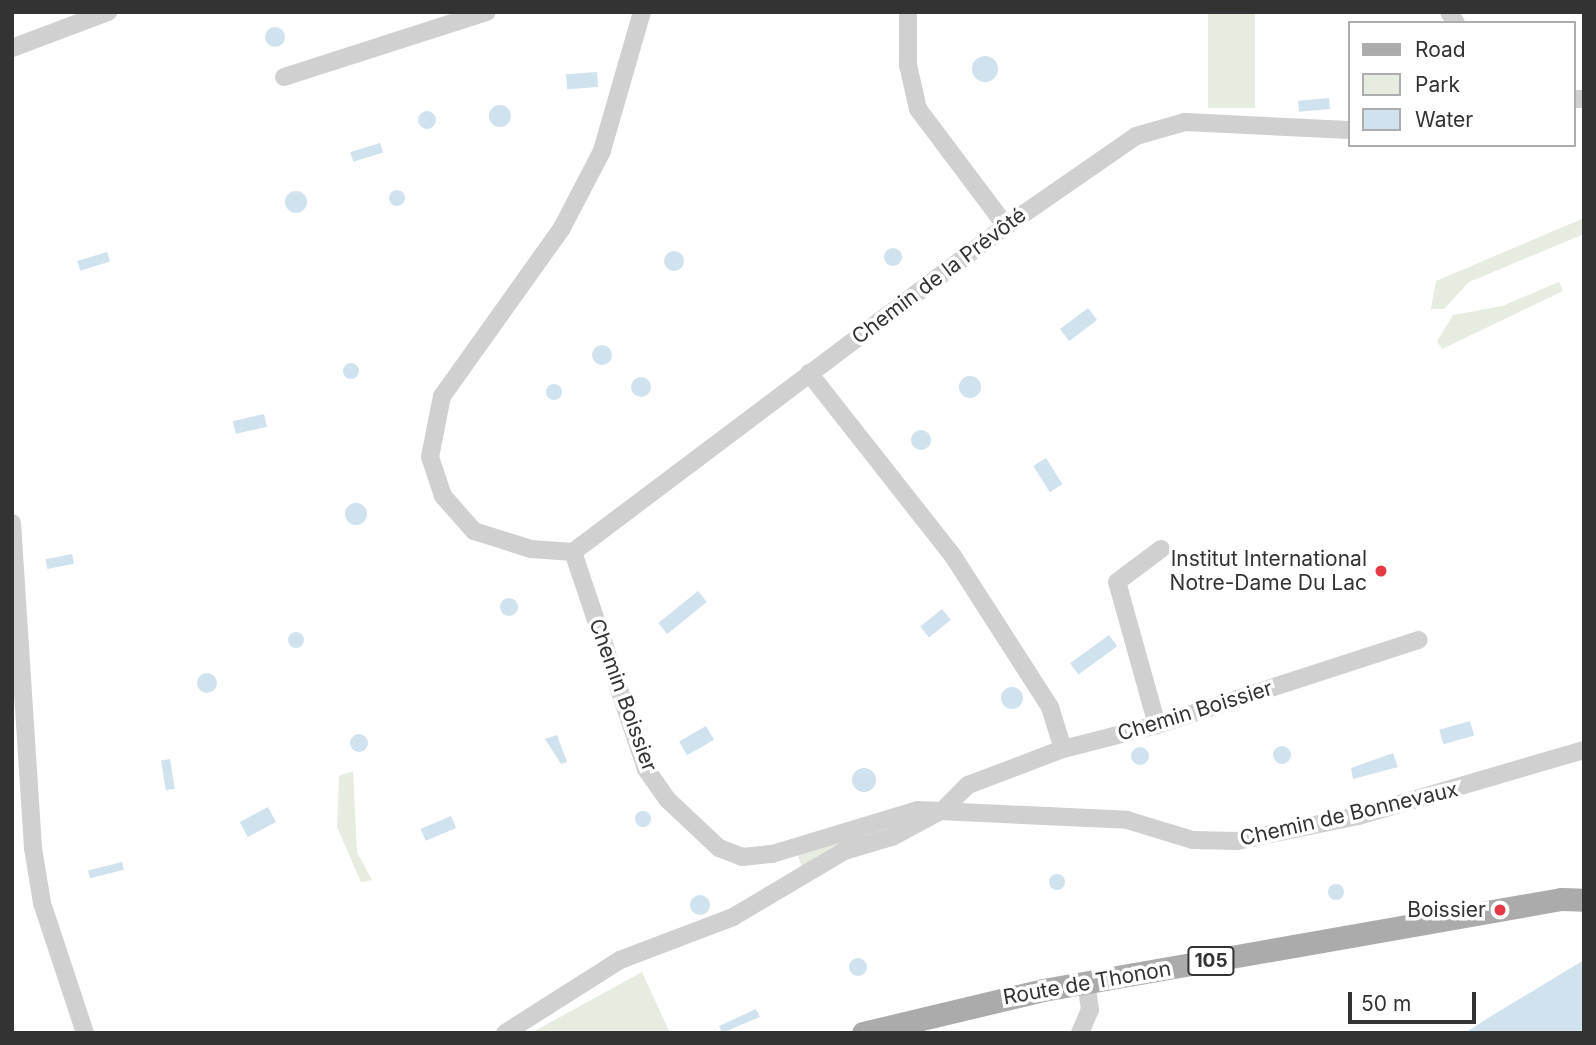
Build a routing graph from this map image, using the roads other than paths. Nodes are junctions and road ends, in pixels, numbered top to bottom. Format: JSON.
{"nodes":[{"id":1,"x":108,"y":12,"type":"edge"},
{"id":2,"x":487,"y":12,"type":"edge"},
{"id":3,"x":642,"y":12,"type":"edge"},
{"id":4,"x":908,"y":12,"type":"edge"},
{"id":5,"x":12,"y":47,"type":"edge"},
{"id":6,"x":284,"y":77,"type":"dead end"},
{"id":7,"x":1348,"y":131,"type":"edge"},
{"id":8,"x":1006,"y":226,"type":"junction"},
{"id":9,"x":809,"y":373,"type":"junction"},
{"id":10,"x":12,"y":523,"type":"edge"},
{"id":11,"x":1161,"y":549,"type":"dead end"},
{"id":12,"x":573,"y":552,"type":"junction"},
{"id":13,"x":1419,"y":640,"type":"dead end"},
{"id":14,"x":1157,"y":725,"type":"junction"},
{"id":15,"x":1063,"y":749,"type":"junction"},
{"id":16,"x":1584,"y":750,"type":"edge"},
{"id":17,"x":944,"y":809,"type":"junction"},
{"id":18,"x":1584,"y":888,"type":"edge"},
{"id":19,"x":1572,"y":900,"type":"edge"},
{"id":20,"x":1086,"y":982,"type":"junction"},
{"id":21,"x":85,"y":1033,"type":"edge"},
{"id":22,"x":505,"y":1033,"type":"edge"},
{"id":23,"x":863,"y":1033,"type":"edge"},
{"id":24,"x":1080,"y":1033,"type":"edge"}],
"edges":[{"from":1,"to":5,"type":"street"},
{"from":2,"to":6,"type":"street"},
{"from":3,"to":12,"type":"street"},
{"from":4,"to":8,"type":"street"},
{"from":7,"to":8,"type":"street","name":"Chemin de la Prévôté"},
{"from":8,"to":9,"type":"street","name":"Chemin de la Prévôté"},
{"from":9,"to":12,"type":"street","name":"Chemin de la Prévôté"},
{"from":9,"to":15,"type":"street"},
{"from":10,"to":21,"type":"street"},
{"from":11,"to":14,"type":"street"},
{"from":12,"to":17,"type":"street","name":"Chemin Boissier"},
{"from":13,"to":14,"type":"street","name":"Chemin Boissier"},
{"from":14,"to":15,"type":"street","name":"Chemin Boissier"},
{"from":15,"to":17,"type":"street","name":"Chemin Boissier"},
{"from":16,"to":17,"type":"street","name":"Chemin de Bonnevaux"},
{"from":17,"to":22,"type":"street"},
{"from":18,"to":19,"type":"main road","name":"Route de Thonon","number":"105"},
{"from":19,"to":20,"type":"main road","name":"Route de Thonon","number":"105"},
{"from":20,"to":23,"type":"main road","name":"Route de Thonon","number":"105"},
{"from":20,"to":24,"type":"street"}]}
